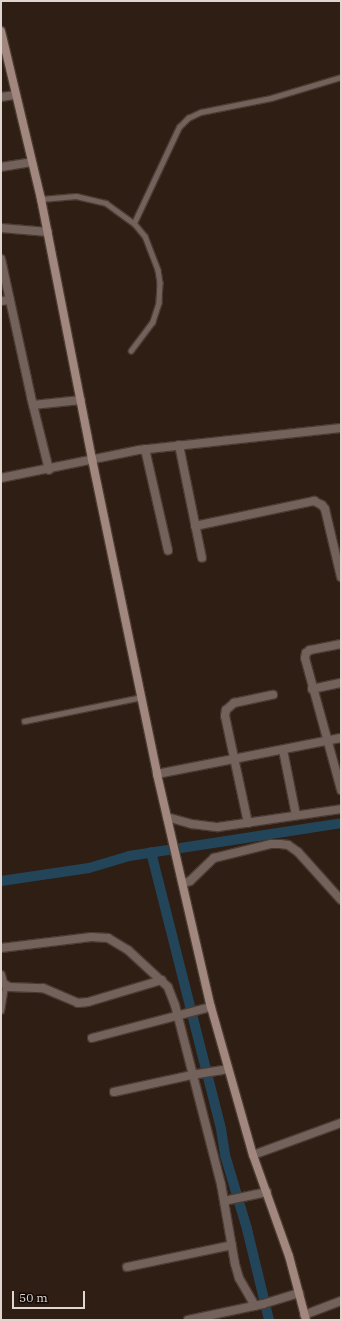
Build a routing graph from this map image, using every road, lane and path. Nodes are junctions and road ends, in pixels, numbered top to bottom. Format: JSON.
{"nodes":[{"id":1,"x":1,"y":31,"type":"edge"},
{"id":2,"x":341,"y":77,"type":"edge"},
{"id":3,"x":16,"y":95,"type":"junction"},
{"id":4,"x":1,"y":97,"type":"edge"},
{"id":5,"x":32,"y":162,"type":"junction"},
{"id":6,"x":1,"y":167,"type":"edge"},
{"id":7,"x":41,"y":200,"type":"junction"},
{"id":8,"x":134,"y":223,"type":"junction"},
{"id":9,"x":1,"y":228,"type":"edge"},
{"id":10,"x":48,"y":232,"type":"junction"},
{"id":11,"x":1,"y":259,"type":"edge"},
{"id":12,"x":10,"y":300,"type":"junction"},
{"id":13,"x":1,"y":301,"type":"edge"},
{"id":14,"x":131,"y":351,"type":"dead end"},
{"id":15,"x":81,"y":400,"type":"junction"},
{"id":16,"x":33,"y":405,"type":"junction"},
{"id":17,"x":341,"y":428,"type":"edge"},
{"id":18,"x":179,"y":445,"type":"junction"},
{"id":19,"x":145,"y":449,"type":"junction"},
{"id":20,"x":92,"y":459,"type":"junction"},
{"id":21,"x":49,"y":470,"type":"junction"},
{"id":22,"x":1,"y":478,"type":"edge"},
{"id":23,"x":195,"y":526,"type":"junction"},
{"id":24,"x":168,"y":550,"type":"dead end"},
{"id":25,"x":202,"y":558,"type":"dead end"},
{"id":26,"x":341,"y":577,"type":"edge"},
{"id":27,"x":341,"y":644,"type":"edge"},
{"id":28,"x":341,"y":684,"type":"edge"},
{"id":29,"x":312,"y":689,"type":"junction"},
{"id":30,"x":272,"y":695,"type":"dead end"},
{"id":31,"x":142,"y":697,"type":"junction"},
{"id":32,"x":24,"y":721,"type":"dead end"},
{"id":33,"x":341,"y":738,"type":"edge"},
{"id":34,"x":327,"y":741,"type":"junction"},
{"id":35,"x":283,"y":750,"type":"junction"},
{"id":36,"x":234,"y":760,"type":"junction"},
{"id":37,"x":157,"y":774,"type":"junction"},
{"id":38,"x":341,"y":790,"type":"edge"},
{"id":39,"x":341,"y":809,"type":"edge"},
{"id":40,"x":296,"y":815,"type":"junction"},
{"id":41,"x":168,"y":820,"type":"junction"},
{"id":42,"x":248,"y":823,"type":"junction"},
{"id":43,"x":184,"y":884,"type":"junction"},
{"id":44,"x":341,"y":900,"type":"edge"},
{"id":45,"x":1,"y":948,"type":"edge"},
{"id":46,"x":1,"y":975,"type":"edge"},
{"id":47,"x":162,"y":980,"type":"junction"},
{"id":48,"x":6,"y":986,"type":"junction"},
{"id":49,"x":211,"y":1007,"type":"junction"},
{"id":50,"x":1,"y":1011,"type":"edge"},
{"id":51,"x":177,"y":1016,"type":"junction"},
{"id":52,"x":92,"y":1038,"type":"dead end"},
{"id":53,"x":228,"y":1069,"type":"junction"},
{"id":54,"x":192,"y":1075,"type":"junction"},
{"id":55,"x":114,"y":1092,"type":"dead end"},
{"id":56,"x":341,"y":1123,"type":"edge"},
{"id":57,"x":253,"y":1155,"type":"junction"},
{"id":58,"x":267,"y":1192,"type":"junction"},
{"id":59,"x":224,"y":1201,"type":"junction"},
{"id":60,"x":232,"y":1245,"type":"junction"},
{"id":61,"x":127,"y":1267,"type":"dead end"},
{"id":62,"x":300,"y":1293,"type":"junction"},
{"id":63,"x":341,"y":1301,"type":"edge"},
{"id":64,"x":259,"y":1305,"type":"junction"},
{"id":65,"x":305,"y":1317,"type":"edge"},
{"id":66,"x":188,"y":1320,"type":"edge"}],
"edges":[{"from":1,"to":3,"type":"street"},
{"from":2,"to":8,"type":"lane"},
{"from":3,"to":4,"type":"street"},
{"from":3,"to":5,"type":"street"},
{"from":5,"to":6,"type":"street"},
{"from":5,"to":7,"type":"street"},
{"from":7,"to":8,"type":"lane"},
{"from":7,"to":10,"type":"street"},
{"from":8,"to":14,"type":"lane"},
{"from":9,"to":10,"type":"street"},
{"from":10,"to":15,"type":"street"},
{"from":11,"to":12,"type":"street"},
{"from":12,"to":13,"type":"street"},
{"from":12,"to":16,"type":"street"},
{"from":15,"to":16,"type":"street"},
{"from":15,"to":20,"type":"street"},
{"from":16,"to":21,"type":"street"},
{"from":17,"to":18,"type":"street"},
{"from":18,"to":19,"type":"street"},
{"from":18,"to":23,"type":"street"},
{"from":19,"to":20,"type":"street"},
{"from":19,"to":24,"type":"street"},
{"from":20,"to":21,"type":"street"},
{"from":20,"to":31,"type":"street"},
{"from":21,"to":22,"type":"street"},
{"from":23,"to":25,"type":"street"},
{"from":23,"to":26,"type":"street"},
{"from":27,"to":29,"type":"street"},
{"from":28,"to":29,"type":"street"},
{"from":29,"to":34,"type":"street"},
{"from":30,"to":36,"type":"street"},
{"from":31,"to":32,"type":"lane"},
{"from":31,"to":37,"type":"street"},
{"from":33,"to":34,"type":"street"},
{"from":34,"to":35,"type":"street"},
{"from":34,"to":38,"type":"street"},
{"from":35,"to":36,"type":"street"},
{"from":35,"to":40,"type":"street"},
{"from":36,"to":37,"type":"street"},
{"from":36,"to":42,"type":"street"},
{"from":37,"to":41,"type":"street"},
{"from":39,"to":40,"type":"street"},
{"from":40,"to":42,"type":"street"},
{"from":41,"to":42,"type":"street"},
{"from":41,"to":43,"type":"street"},
{"from":43,"to":44,"type":"street"},
{"from":43,"to":49,"type":"street"},
{"from":45,"to":47,"type":"street"},
{"from":46,"to":48,"type":"street"},
{"from":47,"to":48,"type":"street"},
{"from":47,"to":51,"type":"street"},
{"from":48,"to":50,"type":"lane"},
{"from":49,"to":51,"type":"street"},
{"from":49,"to":53,"type":"street"},
{"from":51,"to":52,"type":"street"},
{"from":51,"to":54,"type":"street"},
{"from":53,"to":54,"type":"street"},
{"from":53,"to":57,"type":"street"},
{"from":54,"to":55,"type":"street"},
{"from":54,"to":59,"type":"street"},
{"from":56,"to":57,"type":"street"},
{"from":57,"to":58,"type":"street"},
{"from":58,"to":59,"type":"street"},
{"from":58,"to":62,"type":"street"},
{"from":59,"to":60,"type":"street"},
{"from":60,"to":61,"type":"street"},
{"from":60,"to":64,"type":"street"},
{"from":62,"to":64,"type":"street"},
{"from":62,"to":65,"type":"street"},
{"from":63,"to":65,"type":"street"},
{"from":64,"to":66,"type":"street"}]}
